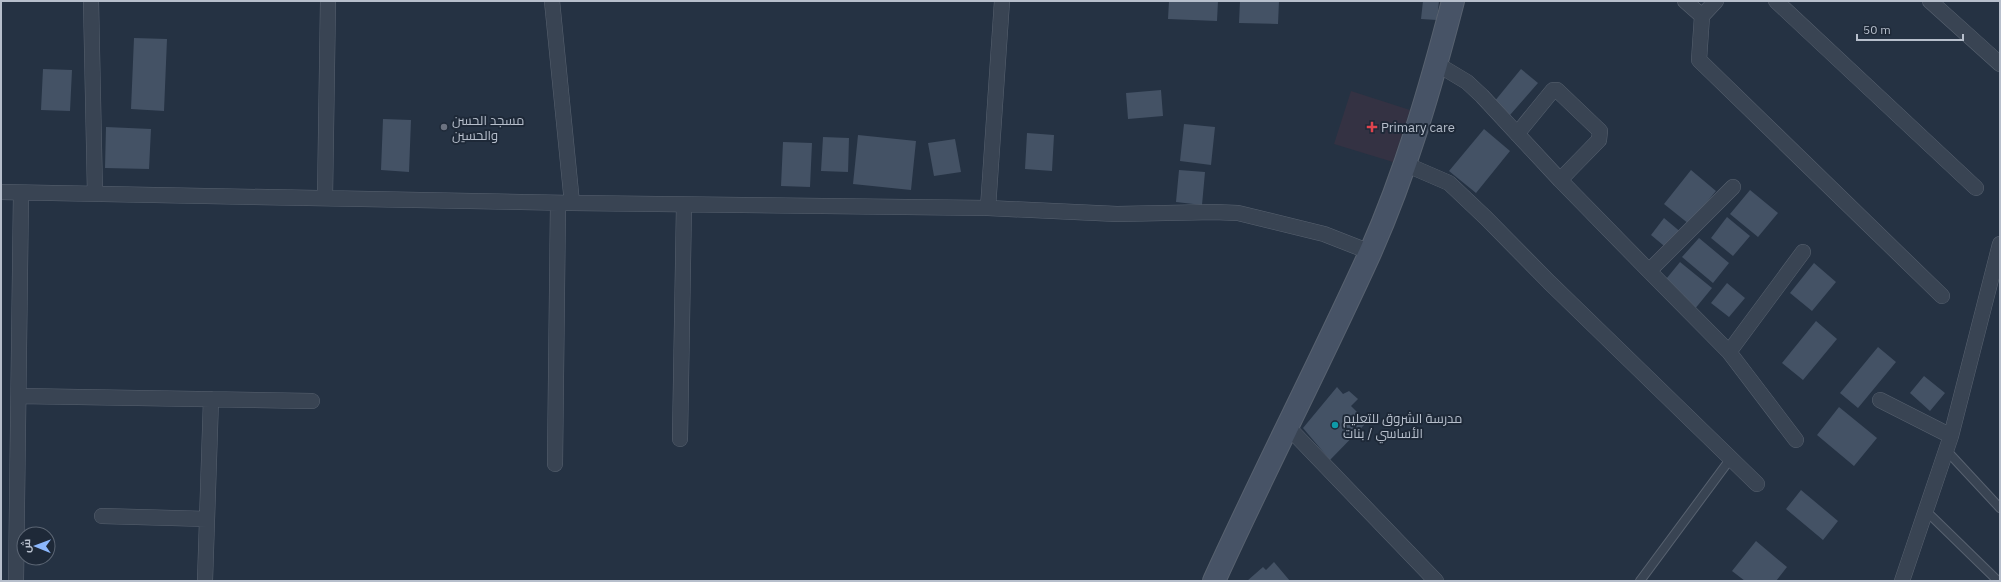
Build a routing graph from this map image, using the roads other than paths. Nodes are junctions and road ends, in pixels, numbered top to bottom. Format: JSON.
{"nodes":[{"id":1,"x":91,"y":1,"type":"edge"},
{"id":2,"x":328,"y":1,"type":"edge"},
{"id":3,"x":552,"y":1,"type":"edge"},
{"id":4,"x":1002,"y":1,"type":"edge"},
{"id":5,"x":1453,"y":1,"type":"edge"},
{"id":6,"x":1685,"y":1,"type":"edge"},
{"id":7,"x":1716,"y":1,"type":"edge"},
{"id":8,"x":1776,"y":1,"type":"edge"},
{"id":9,"x":1930,"y":1,"type":"edge"},
{"id":10,"x":1702,"y":16,"type":"junction"},
{"id":11,"x":1437,"y":64,"type":"junction"},
{"id":12,"x":2000,"y":64,"type":"edge"},
{"id":13,"x":1517,"y":134,"type":"junction"},
{"id":14,"x":1406,"y":164,"type":"junction"},
{"id":15,"x":1560,"y":180,"type":"junction"},
{"id":16,"x":1733,"y":187,"type":"dead end"},
{"id":17,"x":1976,"y":188,"type":"dead end"},
{"id":18,"x":1,"y":192,"type":"edge"},
{"id":19,"x":21,"y":193,"type":"junction"},
{"id":20,"x":95,"y":194,"type":"junction"},
{"id":21,"x":325,"y":198,"type":"junction"},
{"id":22,"x":565,"y":203,"type":"junction"},
{"id":23,"x":684,"y":204,"type":"junction"},
{"id":24,"x":988,"y":208,"type":"junction"},
{"id":25,"x":2000,"y":244,"type":"edge"},
{"id":26,"x":1370,"y":252,"type":"junction"},
{"id":27,"x":1803,"y":252,"type":"dead end"},
{"id":28,"x":1649,"y":271,"type":"junction"},
{"id":29,"x":1942,"y":296,"type":"dead end"},
{"id":30,"x":1729,"y":352,"type":"junction"},
{"id":31,"x":19,"y":396,"type":"junction"},
{"id":32,"x":211,"y":399,"type":"junction"},
{"id":33,"x":1880,"y":400,"type":"dead end"},
{"id":34,"x":312,"y":401,"type":"dead end"},
{"id":35,"x":1287,"y":426,"type":"junction"},
{"id":36,"x":1951,"y":436,"type":"junction"},
{"id":37,"x":680,"y":439,"type":"dead end"},
{"id":38,"x":1796,"y":440,"type":"dead end"},
{"id":39,"x":1947,"y":451,"type":"junction"},
{"id":40,"x":1731,"y":458,"type":"junction"},
{"id":41,"x":555,"y":464,"type":"dead end"},
{"id":42,"x":1758,"y":484,"type":"dead end"},
{"id":43,"x":2000,"y":508,"type":"edge"},
{"id":44,"x":1925,"y":510,"type":"junction"},
{"id":45,"x":102,"y":516,"type":"dead end"},
{"id":46,"x":207,"y":519,"type":"junction"},
{"id":47,"x":16,"y":581,"type":"edge"},
{"id":48,"x":206,"y":581,"type":"edge"},
{"id":49,"x":1214,"y":581,"type":"edge"},
{"id":50,"x":1436,"y":581,"type":"edge"},
{"id":51,"x":1640,"y":581,"type":"edge"},
{"id":52,"x":1902,"y":581,"type":"edge"},
{"id":53,"x":1998,"y":581,"type":"edge"}],
"edges":[{"from":1,"to":20,"type":"street"},
{"from":2,"to":21,"type":"street"},
{"from":3,"to":22,"type":"street"},
{"from":4,"to":24,"type":"street"},
{"from":5,"to":11,"type":"main road"},
{"from":6,"to":10,"type":"street"},
{"from":7,"to":10,"type":"street"},
{"from":8,"to":17,"type":"street"},
{"from":9,"to":12,"type":"street"},
{"from":10,"to":29,"type":"street"},
{"from":11,"to":13,"type":"street"},
{"from":11,"to":14,"type":"main road"},
{"from":13,"to":15,"type":"street"},
{"from":13,"to":15,"type":"street"},
{"from":14,"to":26,"type":"main road"},
{"from":14,"to":40,"type":"street"},
{"from":15,"to":28,"type":"street"},
{"from":16,"to":28,"type":"street"},
{"from":18,"to":19,"type":"street"},
{"from":19,"to":20,"type":"street"},
{"from":19,"to":31,"type":"street"},
{"from":20,"to":21,"type":"street"},
{"from":21,"to":22,"type":"street"},
{"from":22,"to":23,"type":"street"},
{"from":22,"to":41,"type":"street"},
{"from":23,"to":24,"type":"street"},
{"from":23,"to":37,"type":"street"},
{"from":24,"to":26,"type":"street"},
{"from":25,"to":36,"type":"street"},
{"from":26,"to":35,"type":"main road"},
{"from":27,"to":30,"type":"street"},
{"from":28,"to":30,"type":"street"},
{"from":30,"to":38,"type":"street"},
{"from":31,"to":32,"type":"street"},
{"from":31,"to":47,"type":"street"},
{"from":32,"to":34,"type":"street"},
{"from":32,"to":46,"type":"street"},
{"from":33,"to":36,"type":"street"},
{"from":35,"to":49,"type":"main road"},
{"from":35,"to":50,"type":"street"},
{"from":36,"to":39,"type":"street"},
{"from":39,"to":43,"type":"lane"},
{"from":39,"to":44,"type":"street"},
{"from":40,"to":42,"type":"street"},
{"from":40,"to":51,"type":"lane"},
{"from":44,"to":52,"type":"street"},
{"from":44,"to":53,"type":"lane"},
{"from":45,"to":46,"type":"street"},
{"from":46,"to":48,"type":"street"}]}
